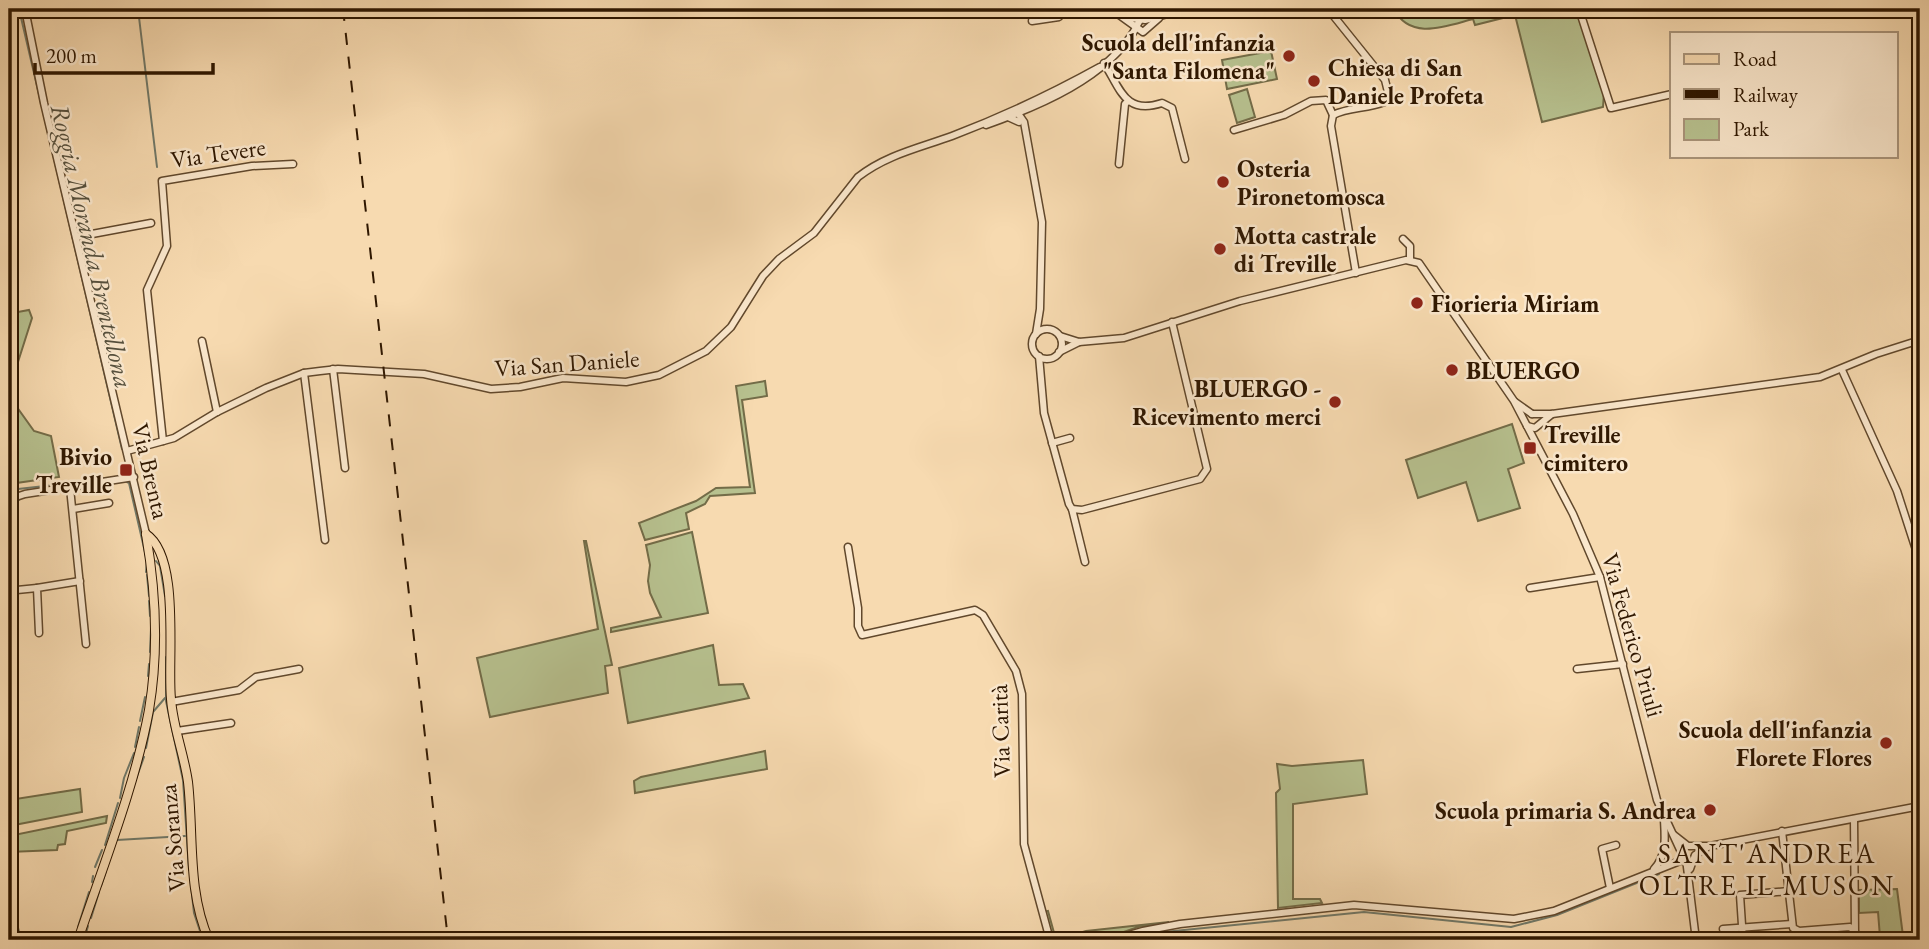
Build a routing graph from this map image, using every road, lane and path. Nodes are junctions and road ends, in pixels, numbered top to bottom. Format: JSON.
{"nodes":[{"id":1,"x":25,"y":9,"type":"edge"},
{"id":2,"x":1061,"y":9,"type":"edge"},
{"id":3,"x":1111,"y":9,"type":"edge"},
{"id":4,"x":1187,"y":9,"type":"edge"},
{"id":5,"x":1328,"y":9,"type":"edge"},
{"id":6,"x":1579,"y":9,"type":"edge"},
{"id":7,"x":1032,"y":21,"type":"dead end"},
{"id":8,"x":1141,"y":26,"type":"junction"},
{"id":9,"x":1102,"y":65,"type":"junction"},
{"id":10,"x":1670,"y":94,"type":"edge"},
{"id":11,"x":1037,"y":98,"type":"junction"},
{"id":12,"x":1128,"y":101,"type":"junction"},
{"id":13,"x":1031,"y":106,"type":"junction"},
{"id":14,"x":1017,"y":112,"type":"junction"},
{"id":15,"x":1333,"y":115,"type":"junction"},
{"id":16,"x":998,"y":116,"type":"junction"},
{"id":17,"x":1006,"y":117,"type":"junction"},
{"id":18,"x":1021,"y":122,"type":"junction"},
{"id":19,"x":1234,"y":130,"type":"dead end"},
{"id":20,"x":954,"y":135,"type":"junction"},
{"id":21,"x":1185,"y":159,"type":"dead end"},
{"id":22,"x":293,"y":164,"type":"dead end"},
{"id":23,"x":1119,"y":164,"type":"dead end"},
{"id":24,"x":151,"y":223,"type":"dead end"},
{"id":25,"x":76,"y":237,"type":"junction"},
{"id":26,"x":1403,"y":239,"type":"dead end"},
{"id":27,"x":1413,"y":261,"type":"junction"},
{"id":28,"x":1356,"y":273,"type":"junction"},
{"id":29,"x":1040,"y":309,"type":"junction"},
{"id":30,"x":1172,"y":321,"type":"junction"},
{"id":31,"x":1050,"y":330,"type":"junction"},
{"id":32,"x":1036,"y":334,"type":"junction"},
{"id":33,"x":1060,"y":336,"type":"junction"},
{"id":34,"x":1920,"y":340,"type":"edge"},
{"id":35,"x":202,"y":341,"type":"dead end"},
{"id":36,"x":1079,"y":342,"type":"junction"},
{"id":37,"x":1059,"y":352,"type":"junction"},
{"id":38,"x":1039,"y":356,"type":"junction"},
{"id":39,"x":1051,"y":358,"type":"junction"},
{"id":40,"x":333,"y":369,"type":"junction"},
{"id":41,"x":1842,"y":370,"type":"junction"},
{"id":42,"x":304,"y":373,"type":"junction"},
{"id":43,"x":1043,"y":378,"type":"junction"},
{"id":44,"x":1514,"y":401,"type":"junction"},
{"id":45,"x":217,"y":412,"type":"junction"},
{"id":46,"x":1533,"y":414,"type":"junction"},
{"id":47,"x":1552,"y":414,"type":"junction"},
{"id":48,"x":1526,"y":424,"type":"junction"},
{"id":49,"x":1538,"y":426,"type":"junction"},
{"id":50,"x":1070,"y":438,"type":"dead end"},
{"id":51,"x":163,"y":441,"type":"junction"},
{"id":52,"x":1052,"y":443,"type":"junction"},
{"id":53,"x":127,"y":451,"type":"junction"},
{"id":54,"x":1541,"y":451,"type":"junction"},
{"id":55,"x":345,"y":468,"type":"dead end"},
{"id":56,"x":134,"y":477,"type":"junction"},
{"id":57,"x":70,"y":488,"type":"junction"},
{"id":58,"x":9,"y":503,"type":"edge"},
{"id":59,"x":109,"y":503,"type":"dead end"},
{"id":60,"x":73,"y":509,"type":"junction"},
{"id":61,"x":1072,"y":509,"type":"junction"},
{"id":62,"x":146,"y":534,"type":"junction"},
{"id":63,"x":325,"y":540,"type":"dead end"},
{"id":64,"x":848,"y":547,"type":"dead end"},
{"id":65,"x":1085,"y":562,"type":"dead end"},
{"id":66,"x":1920,"y":562,"type":"edge"},
{"id":67,"x":1600,"y":577,"type":"junction"},
{"id":68,"x":80,"y":581,"type":"junction"},
{"id":69,"x":37,"y":587,"type":"junction"},
{"id":70,"x":1530,"y":588,"type":"dead end"},
{"id":71,"x":17,"y":590,"type":"dead end"},
{"id":72,"x":38,"y":634,"type":"dead end"},
{"id":73,"x":86,"y":644,"type":"dead end"},
{"id":74,"x":1623,"y":664,"type":"junction"},
{"id":75,"x":299,"y":668,"type":"dead end"},
{"id":76,"x":1577,"y":669,"type":"dead end"},
{"id":77,"x":171,"y":702,"type":"junction"},
{"id":78,"x":232,"y":723,"type":"dead end"},
{"id":79,"x":177,"y":731,"type":"junction"},
{"id":80,"x":1920,"y":806,"type":"edge"},
{"id":81,"x":1662,"y":811,"type":"junction"},
{"id":82,"x":1854,"y":819,"type":"junction"},
{"id":83,"x":1782,"y":831,"type":"junction"},
{"id":84,"x":1674,"y":835,"type":"junction"},
{"id":85,"x":1616,"y":845,"type":"dead end"},
{"id":86,"x":1690,"y":846,"type":"junction"},
{"id":87,"x":1710,"y":846,"type":"junction"},
{"id":88,"x":1687,"y":857,"type":"junction"},
{"id":89,"x":1650,"y":873,"type":"junction"},
{"id":90,"x":1610,"y":888,"type":"junction"},
{"id":91,"x":1789,"y":891,"type":"junction"},
{"id":92,"x":9,"y":926,"type":"edge"},
{"id":93,"x":1742,"y":928,"type":"junction"},
{"id":94,"x":1795,"y":928,"type":"junction"},
{"id":95,"x":1723,"y":929,"type":"dead end"},
{"id":96,"x":1855,"y":932,"type":"junction"},
{"id":97,"x":12,"y":940,"type":"edge"},
{"id":98,"x":79,"y":940,"type":"edge"},
{"id":99,"x":209,"y":940,"type":"edge"},
{"id":100,"x":1050,"y":940,"type":"edge"},
{"id":101,"x":1112,"y":940,"type":"edge"},
{"id":102,"x":1696,"y":940,"type":"edge"},
{"id":103,"x":1743,"y":940,"type":"edge"},
{"id":104,"x":1796,"y":940,"type":"edge"},
{"id":105,"x":1858,"y":940,"type":"edge"}],
"edges":[{"from":1,"to":25,"type":"street","name":"Via Brenta"},
{"from":2,"to":7,"type":"street"},
{"from":3,"to":8,"type":"street"},
{"from":4,"to":8,"type":"street"},
{"from":5,"to":15,"type":"street"},
{"from":6,"to":10,"type":"street"},
{"from":8,"to":9,"type":"street","name":"Via San Daniele"},
{"from":9,"to":11,"type":"street","name":"Via San Daniele"},
{"from":9,"to":12,"type":"street"},
{"from":9,"to":13,"type":"street","name":"Via San Daniele"},
{"from":11,"to":14,"type":"street"},
{"from":11,"to":16,"type":"street","name":"Via San Daniele"},
{"from":12,"to":21,"type":"street"},
{"from":12,"to":23,"type":"street"},
{"from":13,"to":14,"type":"street","name":"Via San Daniele"},
{"from":13,"to":18,"type":"street"},
{"from":14,"to":16,"type":"street"},
{"from":14,"to":17,"type":"street","name":"Via San Daniele"},
{"from":14,"to":18,"type":"street"},
{"from":15,"to":19,"type":"street"},
{"from":15,"to":28,"type":"street"},
{"from":16,"to":20,"type":"street","name":"Via San Daniele"},
{"from":17,"to":18,"type":"street"},
{"from":17,"to":20,"type":"street","name":"Via San Daniele"},
{"from":18,"to":29,"type":"street"},
{"from":20,"to":40,"type":"street","name":"Via San Daniele"},
{"from":22,"to":51,"type":"street","name":"Via Tevere"},
{"from":24,"to":25,"type":"street"},
{"from":25,"to":53,"type":"street","name":"Via Brenta"},
{"from":26,"to":27,"type":"street"},
{"from":27,"to":28,"type":"street"},
{"from":27,"to":44,"type":"street"},
{"from":28,"to":30,"type":"street"},
{"from":29,"to":31,"type":"street"},
{"from":29,"to":32,"type":"street"},
{"from":30,"to":36,"type":"street"},
{"from":30,"to":61,"type":"street"},
{"from":31,"to":32,"type":"street"},
{"from":31,"to":33,"type":"street"},
{"from":32,"to":38,"type":"street"},
{"from":33,"to":36,"type":"street"},
{"from":33,"to":37,"type":"street"},
{"from":34,"to":41,"type":"street"},
{"from":35,"to":45,"type":"street"},
{"from":36,"to":37,"type":"street"},
{"from":37,"to":39,"type":"street"},
{"from":38,"to":39,"type":"street"},
{"from":38,"to":43,"type":"street"},
{"from":39,"to":43,"type":"street"},
{"from":40,"to":42,"type":"street"},
{"from":40,"to":55,"type":"street"},
{"from":41,"to":47,"type":"street"},
{"from":41,"to":66,"type":"street"},
{"from":42,"to":45,"type":"street"},
{"from":42,"to":63,"type":"street"},
{"from":43,"to":52,"type":"street"},
{"from":44,"to":46,"type":"street"},
{"from":44,"to":48,"type":"street","name":"Via Federico Priuli"},
{"from":45,"to":51,"type":"street"},
{"from":46,"to":47,"type":"street"},
{"from":46,"to":48,"type":"street"},
{"from":46,"to":49,"type":"street"},
{"from":47,"to":49,"type":"street"},
{"from":48,"to":49,"type":"street"},
{"from":48,"to":54,"type":"street","name":"Via Federico Priuli"},
{"from":49,"to":54,"type":"street"},
{"from":50,"to":52,"type":"street"},
{"from":51,"to":53,"type":"street"},
{"from":52,"to":61,"type":"street"},
{"from":53,"to":56,"type":"street","name":"Via Brenta"},
{"from":54,"to":67,"type":"street","name":"Via Federico Priuli"},
{"from":56,"to":57,"type":"street"},
{"from":56,"to":62,"type":"street","name":"Via Brenta"},
{"from":57,"to":58,"type":"street"},
{"from":57,"to":60,"type":"street"},
{"from":59,"to":60,"type":"street"},
{"from":60,"to":68,"type":"street"},
{"from":61,"to":65,"type":"street"},
{"from":62,"to":77,"type":"main road","name":"Via Soranza"},
{"from":62,"to":98,"type":"main road","name":"Via Brenta"},
{"from":64,"to":100,"type":"street","name":"Via Carità"},
{"from":67,"to":70,"type":"street"},
{"from":67,"to":74,"type":"street","name":"Via Federico Priuli"},
{"from":68,"to":69,"type":"street"},
{"from":68,"to":73,"type":"street"},
{"from":69,"to":71,"type":"street"},
{"from":69,"to":72,"type":"street"},
{"from":74,"to":76,"type":"street"},
{"from":74,"to":81,"type":"street","name":"Via Federico Priuli"},
{"from":75,"to":77,"type":"street"},
{"from":77,"to":79,"type":"main road","name":"Via Soranza"},
{"from":78,"to":79,"type":"street"},
{"from":79,"to":99,"type":"main road","name":"Via Soranza"},
{"from":80,"to":82,"type":"street"},
{"from":81,"to":84,"type":"street","name":"Via Federico Priuli"},
{"from":81,"to":89,"type":"street"},
{"from":82,"to":83,"type":"street"},
{"from":82,"to":96,"type":"street"},
{"from":83,"to":87,"type":"street"},
{"from":83,"to":91,"type":"street"},
{"from":84,"to":86,"type":"street","name":"Via Federico Priuli"},
{"from":84,"to":88,"type":"street","name":"Via Federico Priuli"},
{"from":85,"to":90,"type":"street"},
{"from":86,"to":87,"type":"street"},
{"from":86,"to":88,"type":"street"},
{"from":86,"to":88,"type":"street"},
{"from":87,"to":88,"type":"street"},
{"from":88,"to":89,"type":"street"},
{"from":88,"to":102,"type":"street"},
{"from":89,"to":90,"type":"street"},
{"from":90,"to":101,"type":"street"},
{"from":91,"to":93,"type":"street"},
{"from":91,"to":94,"type":"street"},
{"from":92,"to":97,"type":"main road"},
{"from":93,"to":94,"type":"street"},
{"from":93,"to":95,"type":"street"},
{"from":93,"to":103,"type":"street"},
{"from":94,"to":96,"type":"street"},
{"from":94,"to":104,"type":"street"},
{"from":96,"to":105,"type":"street"}]}
